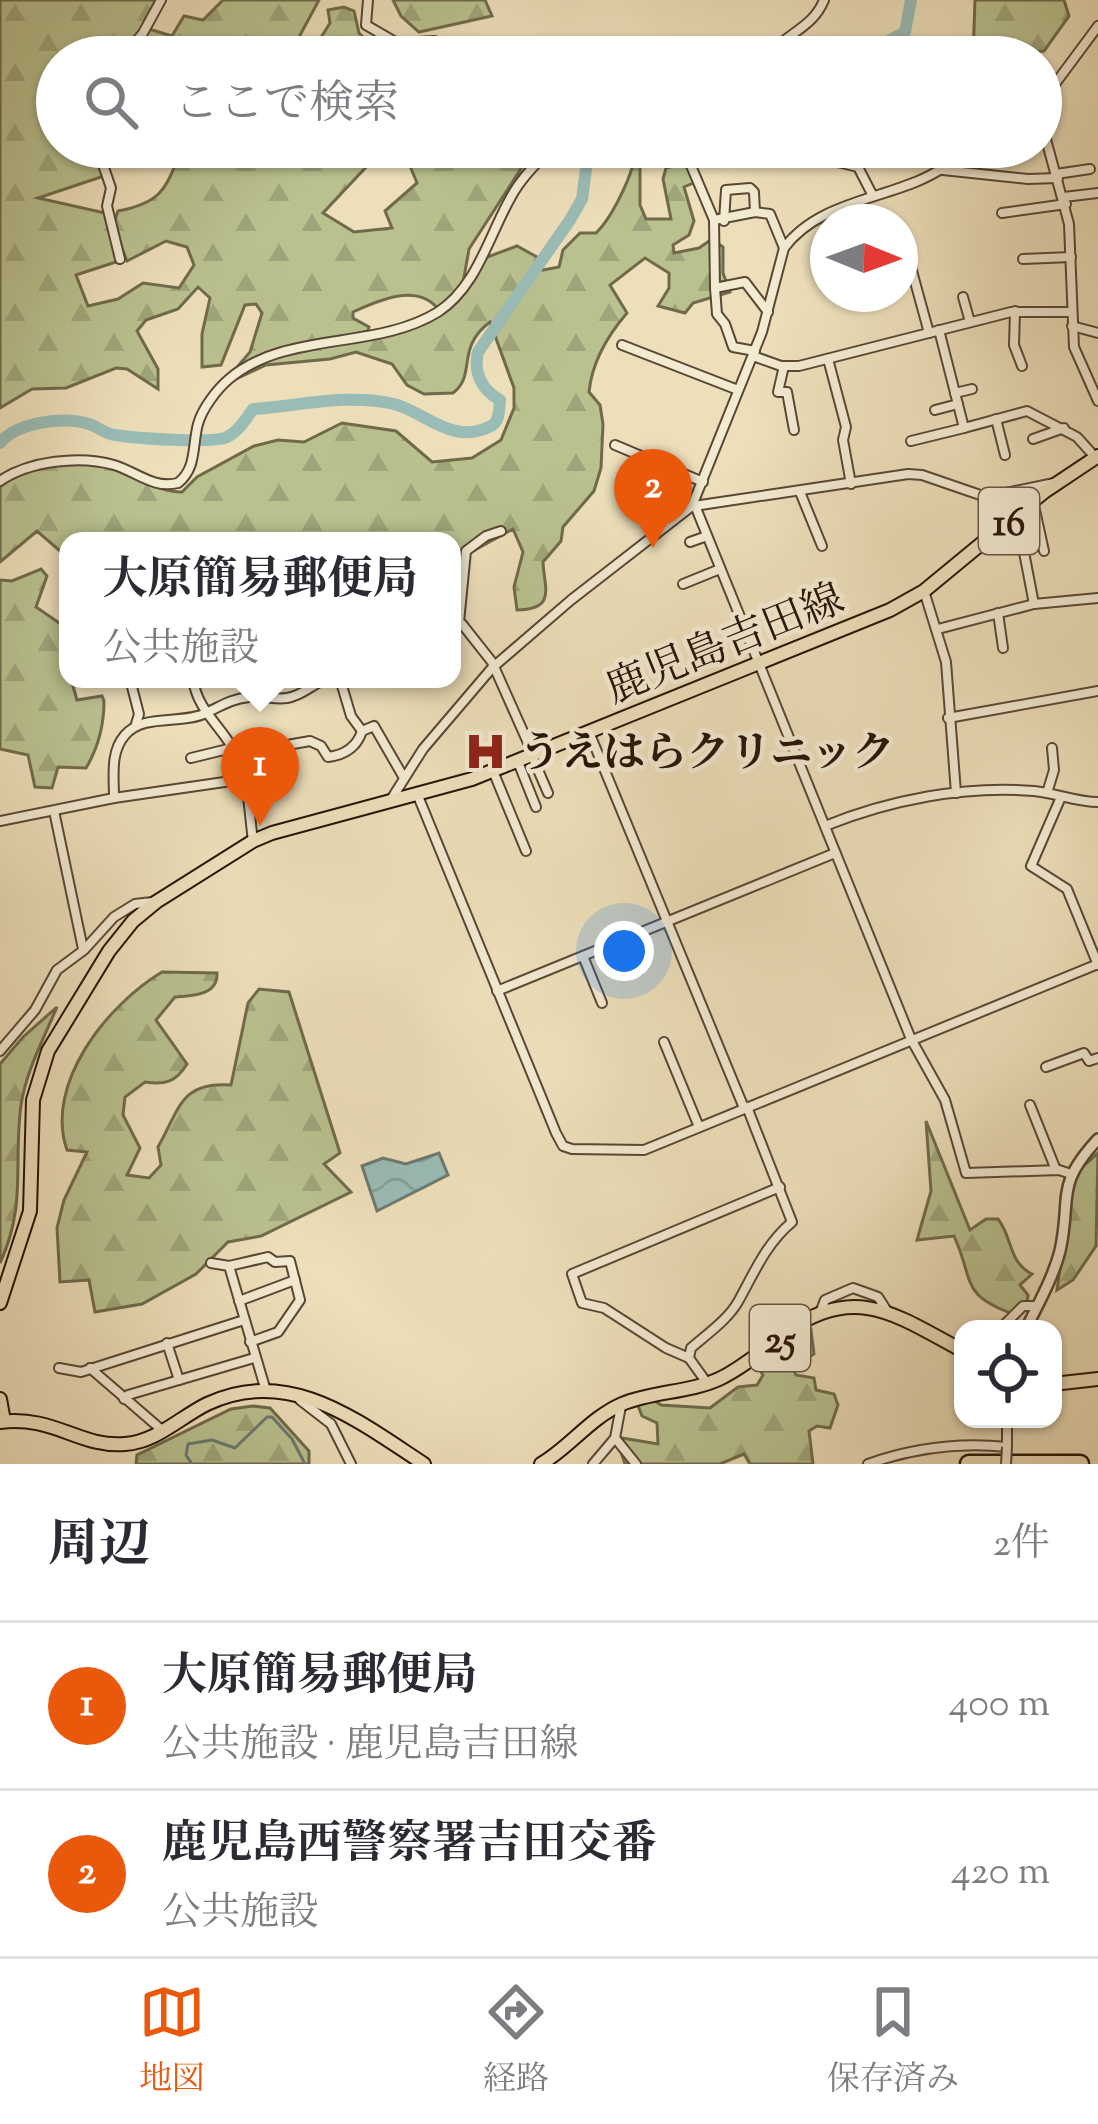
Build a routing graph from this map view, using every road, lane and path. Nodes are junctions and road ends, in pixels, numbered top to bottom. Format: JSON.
{"nodes":[{"id":1,"x":161,"y":0,"type":"edge"},
{"id":2,"x":368,"y":0,"type":"edge"},
{"id":3,"x":824,"y":0,"type":"edge"},
{"id":4,"x":1098,"y":26,"type":"edge"},
{"id":5,"x":140,"y":36,"type":"edge"},
{"id":6,"x":385,"y":36,"type":"edge"},
{"id":7,"x":786,"y":36,"type":"edge"},
{"id":8,"x":1062,"y":75,"type":"edge"},
{"id":9,"x":104,"y":168,"type":"edge"},
{"id":10,"x":534,"y":168,"type":"edge"},
{"id":11,"x":692,"y":168,"type":"edge"},
{"id":12,"x":859,"y":168,"type":"edge"},
{"id":13,"x":946,"y":168,"type":"edge"},
{"id":14,"x":1055,"y":168,"type":"edge"},
{"id":15,"x":943,"y":170,"type":"junction"},
{"id":16,"x":1090,"y":170,"type":"dead end"},
{"id":17,"x":1057,"y":176,"type":"junction"},
{"id":18,"x":1098,"y":194,"type":"edge"},
{"id":19,"x":873,"y":196,"type":"junction"},
{"id":20,"x":1065,"y":201,"type":"junction"},
{"id":21,"x":755,"y":212,"type":"junction"},
{"id":22,"x":1002,"y":213,"type":"dead end"},
{"id":23,"x":719,"y":221,"type":"junction"},
{"id":24,"x":784,"y":248,"type":"junction"},
{"id":25,"x":1071,"y":257,"type":"junction"},
{"id":26,"x":1023,"y":259,"type":"dead end"},
{"id":27,"x":120,"y":260,"type":"dead end"},
{"id":28,"x":918,"y":286,"type":"edge"},
{"id":29,"x":715,"y":288,"type":"junction"},
{"id":30,"x":963,"y":297,"type":"dead end"},
{"id":31,"x":1015,"y":311,"type":"junction"},
{"id":32,"x":1072,"y":311,"type":"junction"},
{"id":33,"x":768,"y":312,"type":"junction"},
{"id":34,"x":970,"y":322,"type":"junction"},
{"id":35,"x":1072,"y":326,"type":"junction"},
{"id":36,"x":934,"y":331,"type":"junction"},
{"id":37,"x":1098,"y":333,"type":"edge"},
{"id":38,"x":622,"y":345,"type":"dead end"},
{"id":39,"x":754,"y":354,"type":"junction"},
{"id":40,"x":828,"y":359,"type":"junction"},
{"id":41,"x":964,"y":361,"type":"dead end"},
{"id":42,"x":948,"y":365,"type":"junction"},
{"id":43,"x":784,"y":366,"type":"junction"},
{"id":44,"x":1022,"y":366,"type":"dead end"},
{"id":45,"x":972,"y":389,"type":"dead end"},
{"id":46,"x":738,"y":390,"type":"junction"},
{"id":47,"x":955,"y":393,"type":"junction"},
{"id":48,"x":1098,"y":400,"type":"edge"},
{"id":49,"x":958,"y":404,"type":"junction"},
{"id":50,"x":935,"y":410,"type":"dead end"},
{"id":51,"x":996,"y":419,"type":"junction"},
{"id":52,"x":964,"y":428,"type":"junction"},
{"id":53,"x":1064,"y":428,"type":"junction"},
{"id":54,"x":794,"y":430,"type":"dead end"},
{"id":55,"x":1033,"y":439,"type":"dead end"},
{"id":56,"x":911,"y":441,"type":"dead end"},
{"id":57,"x":615,"y":446,"type":"dead end"},
{"id":58,"x":1005,"y":455,"type":"dead end"},
{"id":59,"x":1097,"y":457,"type":"edge"},
{"id":60,"x":636,"y":471,"type":"dead end"},
{"id":61,"x":0,"y":481,"type":"edge"},
{"id":62,"x":703,"y":482,"type":"junction"},
{"id":63,"x":1056,"y":483,"type":"junction"},
{"id":64,"x":851,"y":484,"type":"junction"},
{"id":65,"x":800,"y":491,"type":"junction"},
{"id":66,"x":1033,"y":501,"type":"junction"},
{"id":67,"x":694,"y":507,"type":"junction"},
{"id":68,"x":1016,"y":514,"type":"junction"},
{"id":69,"x":674,"y":520,"type":"junction"},
{"id":70,"x":501,"y":531,"type":"dead end"},
{"id":71,"x":706,"y":536,"type":"junction"},
{"id":72,"x":690,"y":542,"type":"dead end"},
{"id":73,"x":823,"y":546,"type":"dead end"},
{"id":74,"x":1044,"y":551,"type":"dead end"},
{"id":75,"x":720,"y":568,"type":"junction"},
{"id":76,"x":461,"y":583,"type":"edge"},
{"id":77,"x":682,"y":584,"type":"dead end"},
{"id":78,"x":924,"y":591,"type":"junction"},
{"id":79,"x":1098,"y":598,"type":"edge"},
{"id":80,"x":1034,"y":604,"type":"junction"},
{"id":81,"x":998,"y":613,"type":"junction"},
{"id":82,"x":461,"y":628,"type":"edge"},
{"id":83,"x":938,"y":629,"type":"junction"},
{"id":84,"x":1003,"y":648,"type":"dead end"},
{"id":85,"x":758,"y":664,"type":"junction"},
{"id":86,"x":492,"y":668,"type":"junction"},
{"id":87,"x":132,"y":688,"type":"edge"},
{"id":88,"x":197,"y":688,"type":"edge"},
{"id":89,"x":312,"y":688,"type":"edge"},
{"id":90,"x":343,"y":688,"type":"edge"},
{"id":91,"x":1098,"y":691,"type":"edge"},
{"id":92,"x":206,"y":713,"type":"junction"},
{"id":93,"x":948,"y":718,"type":"junction"},
{"id":94,"x":136,"y":724,"type":"junction"},
{"id":95,"x":362,"y":731,"type":"junction"},
{"id":96,"x":589,"y":732,"type":"junction"},
{"id":97,"x":1052,"y":748,"type":"dead end"},
{"id":98,"x":234,"y":751,"type":"junction"},
{"id":99,"x":533,"y":755,"type":"junction"},
{"id":100,"x":191,"y":758,"type":"dead end"},
{"id":101,"x":518,"y":761,"type":"junction"},
{"id":102,"x":494,"y":771,"type":"junction"},
{"id":103,"x":245,"y":779,"type":"junction"},
{"id":104,"x":405,"y":779,"type":"junction"},
{"id":105,"x":548,"y":793,"type":"dead end"},
{"id":106,"x":956,"y":793,"type":"junction"},
{"id":107,"x":1047,"y":793,"type":"junction"},
{"id":108,"x":418,"y":796,"type":"junction"},
{"id":109,"x":1061,"y":797,"type":"junction"},
{"id":110,"x":114,"y":798,"type":"junction"},
{"id":111,"x":1098,"y":802,"type":"edge"},
{"id":112,"x":389,"y":804,"type":"junction"},
{"id":113,"x":536,"y":807,"type":"dead end"},
{"id":114,"x":54,"y":810,"type":"junction"},
{"id":115,"x":0,"y":821,"type":"edge"},
{"id":116,"x":825,"y":826,"type":"junction"},
{"id":117,"x":253,"y":841,"type":"junction"},
{"id":118,"x":526,"y":851,"type":"dead end"},
{"id":119,"x":835,"y":853,"type":"junction"},
{"id":120,"x":156,"y":902,"type":"junction"},
{"id":121,"x":667,"y":921,"type":"junction"},
{"id":122,"x":626,"y":938,"type":"junction"},
{"id":123,"x":84,"y":950,"type":"junction"},
{"id":124,"x":583,"y":956,"type":"junction"},
{"id":125,"x":1098,"y":964,"type":"edge"},
{"id":126,"x":639,"y":970,"type":"dead end"},
{"id":127,"x":497,"y":991,"type":"junction"},
{"id":128,"x":602,"y":1003,"type":"dead end"},
{"id":129,"x":911,"y":1039,"type":"junction"},
{"id":130,"x":664,"y":1042,"type":"dead end"},
{"id":131,"x":0,"y":1051,"type":"edge"},
{"id":132,"x":1098,"y":1058,"type":"edge"},
{"id":133,"x":1046,"y":1067,"type":"dead end"},
{"id":134,"x":1030,"y":1105,"type":"dead end"},
{"id":135,"x":745,"y":1108,"type":"junction"},
{"id":136,"x":699,"y":1127,"type":"junction"},
{"id":137,"x":1098,"y":1139,"type":"edge"},
{"id":138,"x":1057,"y":1170,"type":"junction"},
{"id":139,"x":1070,"y":1174,"type":"junction"},
{"id":140,"x":779,"y":1187,"type":"junction"},
{"id":141,"x":211,"y":1263,"type":"dead end"},
{"id":142,"x":229,"y":1267,"type":"junction"},
{"id":143,"x":295,"y":1280,"type":"junction"},
{"id":144,"x":239,"y":1301,"type":"junction"},
{"id":145,"x":0,"y":1303,"type":"edge"},
{"id":146,"x":1037,"y":1306,"type":"junction"},
{"id":147,"x":244,"y":1320,"type":"junction"},
{"id":148,"x":1009,"y":1320,"type":"edge"},
{"id":149,"x":1030,"y":1320,"type":"edge"},
{"id":150,"x":250,"y":1342,"type":"junction"},
{"id":151,"x":167,"y":1343,"type":"junction"},
{"id":152,"x":954,"y":1346,"type":"edge"},
{"id":153,"x":254,"y":1358,"type":"junction"},
{"id":154,"x":689,"y":1358,"type":"junction"},
{"id":155,"x":89,"y":1367,"type":"junction"},
{"id":156,"x":59,"y":1368,"type":"dead end"},
{"id":157,"x":1098,"y":1379,"type":"edge"},
{"id":158,"x":179,"y":1380,"type":"junction"},
{"id":159,"x":707,"y":1383,"type":"junction"},
{"id":160,"x":1062,"y":1383,"type":"edge"},
{"id":161,"x":266,"y":1391,"type":"junction"},
{"id":162,"x":289,"y":1392,"type":"junction"},
{"id":163,"x":0,"y":1399,"type":"edge"},
{"id":164,"x":124,"y":1399,"type":"junction"},
{"id":165,"x":622,"y":1405,"type":"junction"},
{"id":166,"x":2,"y":1422,"type":"edge"},
{"id":167,"x":1006,"y":1428,"type":"edge"},
{"id":168,"x":163,"y":1431,"type":"junction"},
{"id":169,"x":615,"y":1438,"type":"junction"},
{"id":170,"x":1007,"y":1447,"type":"junction"},
{"id":171,"x":544,"y":1462,"type":"edge"},
{"id":172,"x":351,"y":1464,"type":"edge"},
{"id":173,"x":424,"y":1464,"type":"edge"},
{"id":174,"x":564,"y":1464,"type":"edge"},
{"id":175,"x":593,"y":1464,"type":"edge"},
{"id":176,"x":636,"y":1464,"type":"edge"},
{"id":177,"x":868,"y":1464,"type":"edge"},
{"id":178,"x":969,"y":1464,"type":"edge"},
{"id":179,"x":1006,"y":1464,"type":"edge"},
{"id":180,"x":1080,"y":1464,"type":"edge"}],
"edges":[{"from":1,"to":5,"type":"street"},
{"from":2,"to":6,"type":"street"},
{"from":3,"to":7,"type":"street"},
{"from":4,"to":8,"type":"street"},
{"from":9,"to":27,"type":"street"},
{"from":10,"to":61,"type":"street"},
{"from":11,"to":23,"type":"street"},
{"from":12,"to":19,"type":"street"},
{"from":13,"to":15,"type":"street"},
{"from":14,"to":17,"type":"street"},
{"from":15,"to":17,"type":"street"},
{"from":15,"to":19,"type":"street"},
{"from":16,"to":17,"type":"street"},
{"from":17,"to":20,"type":"street"},
{"from":18,"to":20,"type":"street"},
{"from":19,"to":24,"type":"street"},
{"from":20,"to":22,"type":"street"},
{"from":20,"to":25,"type":"street"},
{"from":21,"to":23,"type":"street"},
{"from":21,"to":23,"type":"street"},
{"from":21,"to":24,"type":"street"},
{"from":23,"to":29,"type":"street"},
{"from":24,"to":33,"type":"street"},
{"from":25,"to":26,"type":"street"},
{"from":25,"to":32,"type":"street"},
{"from":28,"to":36,"type":"street"},
{"from":29,"to":33,"type":"street"},
{"from":29,"to":39,"type":"street"},
{"from":30,"to":34,"type":"street"},
{"from":31,"to":32,"type":"street"},
{"from":31,"to":34,"type":"street"},
{"from":31,"to":44,"type":"street"},
{"from":32,"to":35,"type":"street"},
{"from":33,"to":39,"type":"street"},
{"from":34,"to":36,"type":"street"},
{"from":35,"to":37,"type":"street"},
{"from":35,"to":48,"type":"street"},
{"from":36,"to":40,"type":"street"},
{"from":36,"to":42,"type":"street"},
{"from":38,"to":46,"type":"street"},
{"from":39,"to":43,"type":"street"},
{"from":39,"to":46,"type":"street"},
{"from":40,"to":43,"type":"street"},
{"from":40,"to":64,"type":"street"},
{"from":41,"to":42,"type":"street"},
{"from":42,"to":47,"type":"street"},
{"from":43,"to":54,"type":"street"},
{"from":45,"to":47,"type":"street"},
{"from":46,"to":62,"type":"street"},
{"from":47,"to":49,"type":"street"},
{"from":49,"to":50,"type":"street"},
{"from":49,"to":52,"type":"street"},
{"from":51,"to":52,"type":"street"},
{"from":51,"to":53,"type":"street"},
{"from":51,"to":58,"type":"street"},
{"from":52,"to":56,"type":"street"},
{"from":53,"to":55,"type":"street"},
{"from":53,"to":59,"type":"street"},
{"from":57,"to":62,"type":"street"},
{"from":59,"to":63,"type":"main road","name":"鹿児島吉田線","number":"16"},
{"from":60,"to":69,"type":"street"},
{"from":62,"to":67,"type":"street"},
{"from":63,"to":64,"type":"street"},
{"from":63,"to":66,"type":"main road","name":"鹿児島吉田線","number":"16"},
{"from":64,"to":65,"type":"street"},
{"from":65,"to":67,"type":"street"},
{"from":65,"to":73,"type":"street"},
{"from":66,"to":68,"type":"main road","name":"鹿児島吉田線","number":"16"},
{"from":66,"to":74,"type":"street"},
{"from":67,"to":69,"type":"street"},
{"from":67,"to":71,"type":"street"},
{"from":68,"to":78,"type":"main road","name":"鹿児島吉田線","number":"16"},
{"from":68,"to":80,"type":"street"},
{"from":69,"to":86,"type":"street"},
{"from":70,"to":76,"type":"street"},
{"from":71,"to":72,"type":"street"},
{"from":71,"to":75,"type":"street"},
{"from":75,"to":77,"type":"street"},
{"from":75,"to":85,"type":"street"},
{"from":78,"to":83,"type":"street"},
{"from":78,"to":85,"type":"main road","name":"鹿児島吉田線","number":"16"},
{"from":79,"to":80,"type":"street"},
{"from":80,"to":81,"type":"street"},
{"from":81,"to":83,"type":"street"},
{"from":81,"to":84,"type":"street"},
{"from":82,"to":86,"type":"street"},
{"from":83,"to":93,"type":"street"},
{"from":85,"to":96,"type":"main road","name":"鹿児島吉田線","number":"16"},
{"from":85,"to":116,"type":"street"},
{"from":86,"to":99,"type":"street"},
{"from":86,"to":104,"type":"street"},
{"from":87,"to":94,"type":"street"},
{"from":88,"to":92,"type":"street"},
{"from":89,"to":92,"type":"street"},
{"from":90,"to":95,"type":"street"},
{"from":91,"to":93,"type":"street"},
{"from":92,"to":94,"type":"street"},
{"from":92,"to":98,"type":"street"},
{"from":93,"to":106,"type":"street"},
{"from":94,"to":110,"type":"street"},
{"from":95,"to":98,"type":"street"},
{"from":95,"to":104,"type":"street"},
{"from":96,"to":99,"type":"main road","name":"鹿児島吉田線","number":"16"},
{"from":96,"to":121,"type":"street"},
{"from":97,"to":107,"type":"street"},
{"from":98,"to":100,"type":"street"},
{"from":98,"to":103,"type":"street"},
{"from":99,"to":101,"type":"main road","name":"鹿児島吉田線","number":"16"},
{"from":99,"to":105,"type":"street"},
{"from":101,"to":102,"type":"main road","name":"鹿児島吉田線","number":"16"},
{"from":101,"to":113,"type":"street"},
{"from":102,"to":108,"type":"main road","name":"鹿児島吉田線","number":"16"},
{"from":102,"to":118,"type":"street"},
{"from":103,"to":110,"type":"street"},
{"from":103,"to":117,"type":"street"},
{"from":104,"to":112,"type":"street"},
{"from":106,"to":107,"type":"street"},
{"from":106,"to":116,"type":"street"},
{"from":107,"to":109,"type":"street"},
{"from":108,"to":112,"type":"main road","name":"鹿児島吉田線","number":"16"},
{"from":108,"to":127,"type":"street"},
{"from":109,"to":111,"type":"street"},
{"from":109,"to":125,"type":"street"},
{"from":110,"to":114,"type":"street"},
{"from":112,"to":117,"type":"main road","name":"鹿児島吉田線","number":"16"},
{"from":114,"to":115,"type":"street"},
{"from":114,"to":123,"type":"street"},
{"from":116,"to":119,"type":"street"},
{"from":117,"to":120,"type":"main road","name":"鹿児島吉田線","number":"16"},
{"from":119,"to":121,"type":"street"},
{"from":119,"to":129,"type":"street"},
{"from":120,"to":123,"type":"street"},
{"from":120,"to":145,"type":"main road","name":"鹿児島吉田線","number":"16"},
{"from":121,"to":122,"type":"street"},
{"from":121,"to":135,"type":"street"},
{"from":122,"to":124,"type":"street"},
{"from":122,"to":126,"type":"street"},
{"from":123,"to":131,"type":"street"},
{"from":124,"to":127,"type":"street"},
{"from":124,"to":128,"type":"street"},
{"from":125,"to":129,"type":"street"},
{"from":127,"to":136,"type":"street"},
{"from":129,"to":135,"type":"street"},
{"from":129,"to":138,"type":"street"},
{"from":130,"to":136,"type":"street"},
{"from":132,"to":133,"type":"street"},
{"from":134,"to":138,"type":"street"},
{"from":135,"to":136,"type":"street"},
{"from":135,"to":140,"type":"street"},
{"from":137,"to":139,"type":"street"},
{"from":138,"to":139,"type":"street"},
{"from":139,"to":146,"type":"street"},
{"from":140,"to":154,"type":"street"},
{"from":140,"to":154,"type":"street"},
{"from":141,"to":142,"type":"street"},
{"from":142,"to":143,"type":"street"},
{"from":142,"to":144,"type":"street"},
{"from":143,"to":144,"type":"street"},
{"from":143,"to":150,"type":"street"},
{"from":144,"to":147,"type":"street"},
{"from":146,"to":148,"type":"street"},
{"from":146,"to":149,"type":"street"},
{"from":147,"to":150,"type":"street"},
{"from":147,"to":151,"type":"street"},
{"from":150,"to":153,"type":"street"},
{"from":151,"to":155,"type":"street"},
{"from":151,"to":158,"type":"street"},
{"from":152,"to":159,"type":"main road","number":"25"},
{"from":153,"to":158,"type":"street"},
{"from":153,"to":161,"type":"street"},
{"from":154,"to":159,"type":"street"},
{"from":155,"to":156,"type":"street"},
{"from":155,"to":164,"type":"street"},
{"from":157,"to":160,"type":"main road"},
{"from":158,"to":164,"type":"street"},
{"from":159,"to":165,"type":"main road","number":"25"},
{"from":161,"to":162,"type":"main road"},
{"from":161,"to":168,"type":"main road"},
{"from":162,"to":172,"type":"street"},
{"from":162,"to":173,"type":"main road"},
{"from":163,"to":166,"type":"main road"},
{"from":164,"to":168,"type":"street"},
{"from":165,"to":169,"type":"street"},
{"from":165,"to":171,"type":"main road","number":"25"},
{"from":166,"to":168,"type":"main road"},
{"from":167,"to":170,"type":"street"},
{"from":169,"to":175,"type":"street"},
{"from":169,"to":176,"type":"street"},
{"from":170,"to":177,"type":"street"},
{"from":170,"to":179,"type":"street","bridge":true},
{"from":171,"to":174,"type":"street"},
{"from":178,"to":180,"type":"highway"}]}
